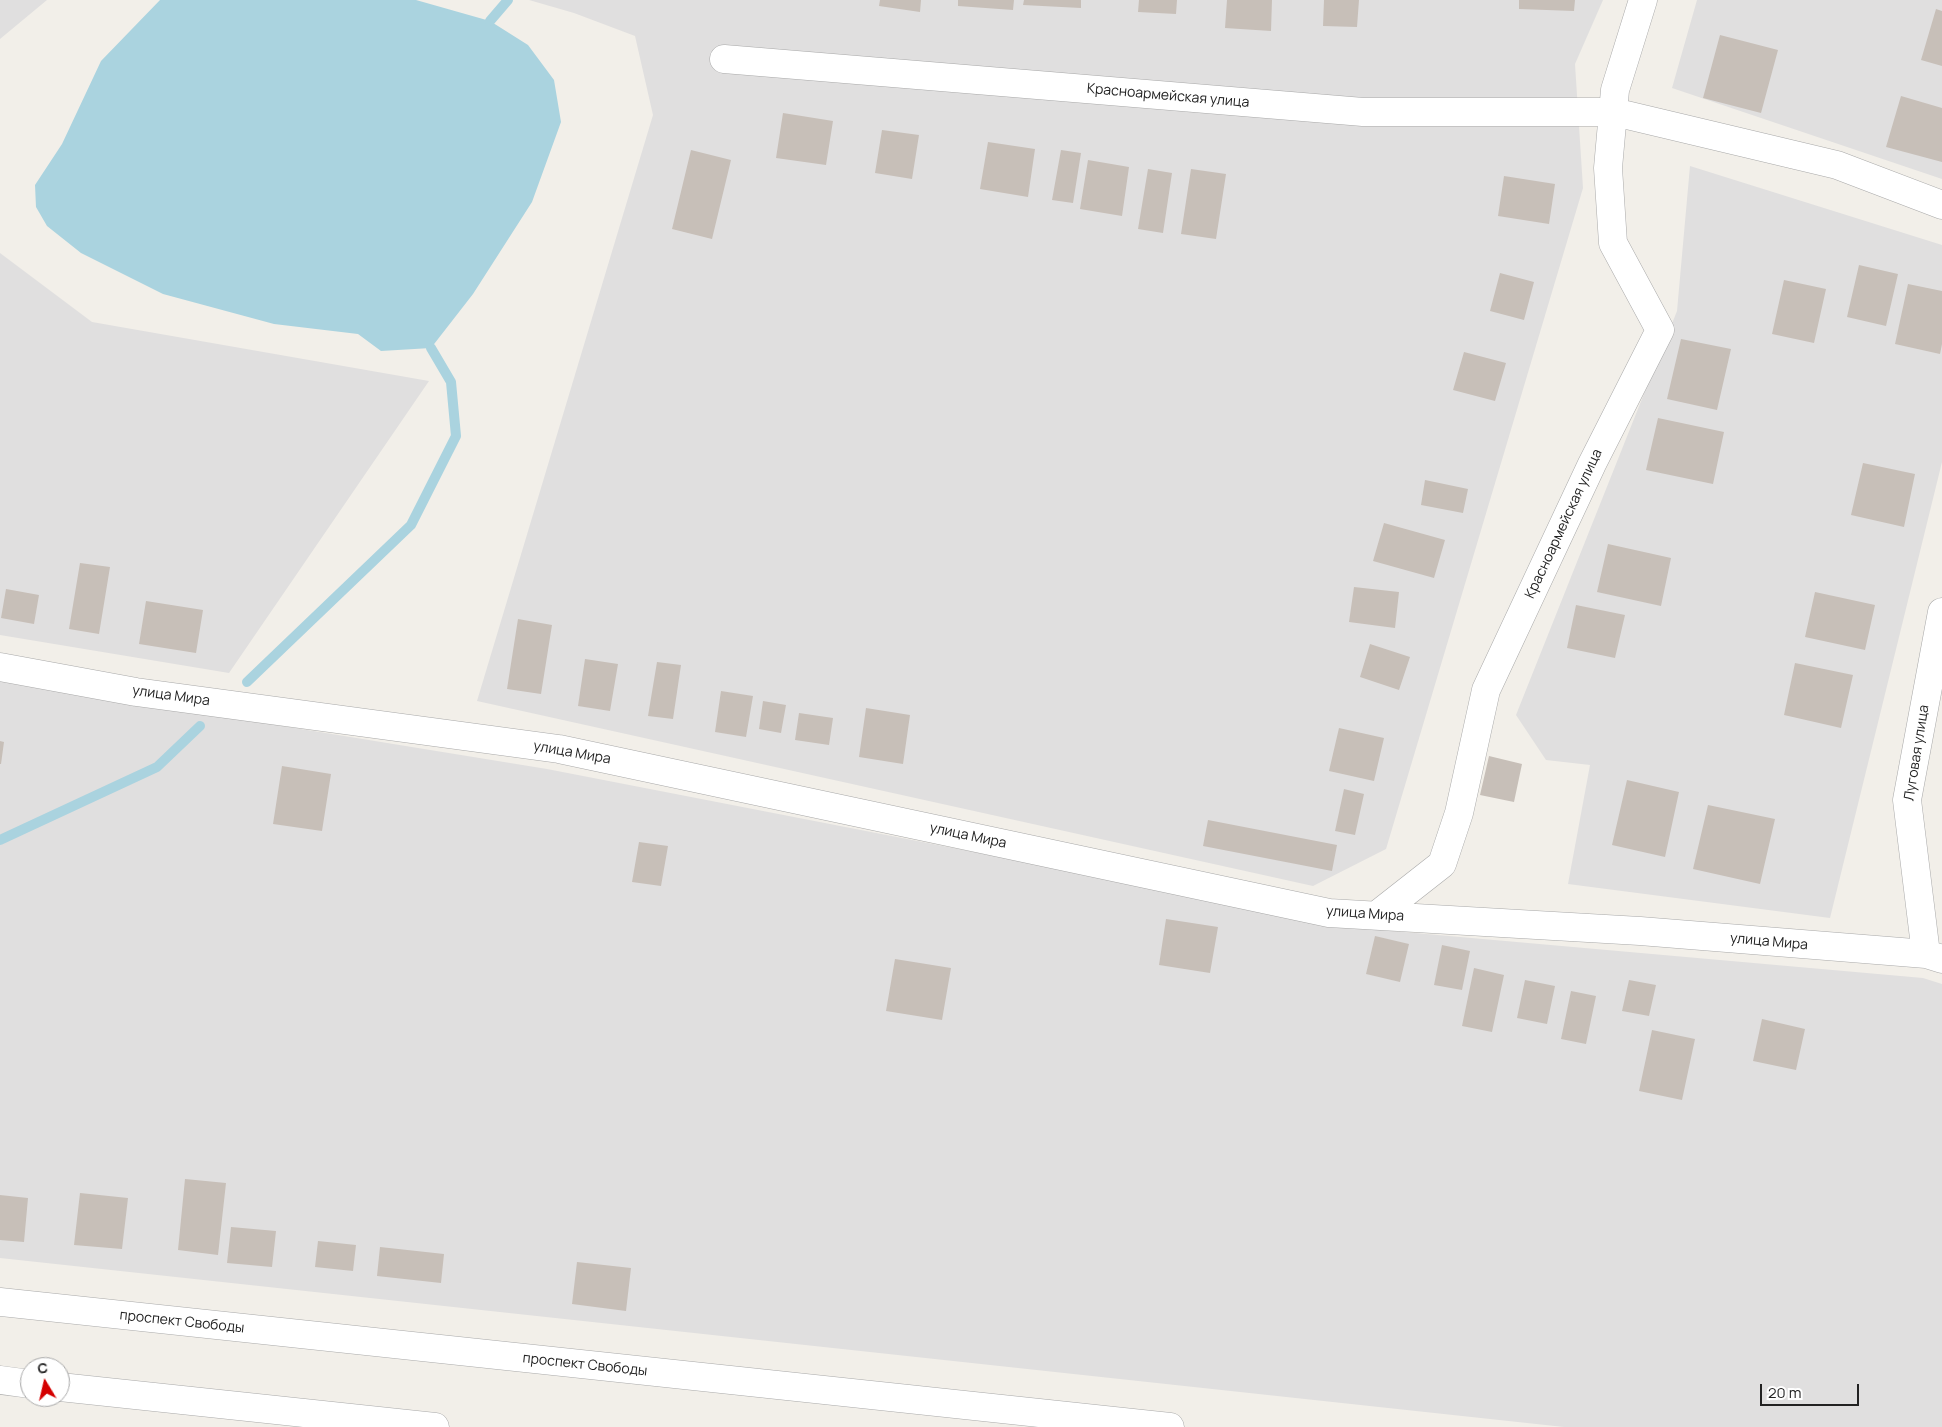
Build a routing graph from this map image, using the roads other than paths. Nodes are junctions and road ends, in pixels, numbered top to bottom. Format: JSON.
{"nodes":[{"id":1,"x":1643,"y":0,"type":"edge"},
{"id":2,"x":724,"y":59,"type":"dead end"},
{"id":3,"x":1614,"y":112,"type":"junction"},
{"id":4,"x":1942,"y":205,"type":"edge"},
{"id":5,"x":1942,"y":612,"type":"edge"},
{"id":6,"x":0,"y":667,"type":"edge"},
{"id":7,"x":1377,"y":916,"type":"junction"},
{"id":8,"x":1934,"y":956,"type":"edge"},
{"id":9,"x":0,"y":1302,"type":"edge"},
{"id":10,"x":0,"y":1380,"type":"edge"},
{"id":11,"x":20,"y":1383,"type":"edge"},
{"id":12,"x":70,"y":1388,"type":"edge"},
{"id":13,"x":435,"y":1427,"type":"edge"},
{"id":14,"x":1170,"y":1427,"type":"edge"}],
"edges":[{"from":1,"to":3,"type":"street","name":"Красноармейская улица"},
{"from":2,"to":3,"type":"street","name":"Красноармейская улица"},
{"from":3,"to":4,"type":"street"},
{"from":3,"to":7,"type":"street","name":"Красноармейская улица"},
{"from":5,"to":8,"type":"street","name":"Луговая улица"},
{"from":6,"to":7,"type":"street","name":"улица Мира"},
{"from":7,"to":8,"type":"street","name":"улица Мира"},
{"from":9,"to":14,"type":"street","name":"проспект Свободы"},
{"from":10,"to":11,"type":"street"},
{"from":12,"to":13,"type":"street"}]}
